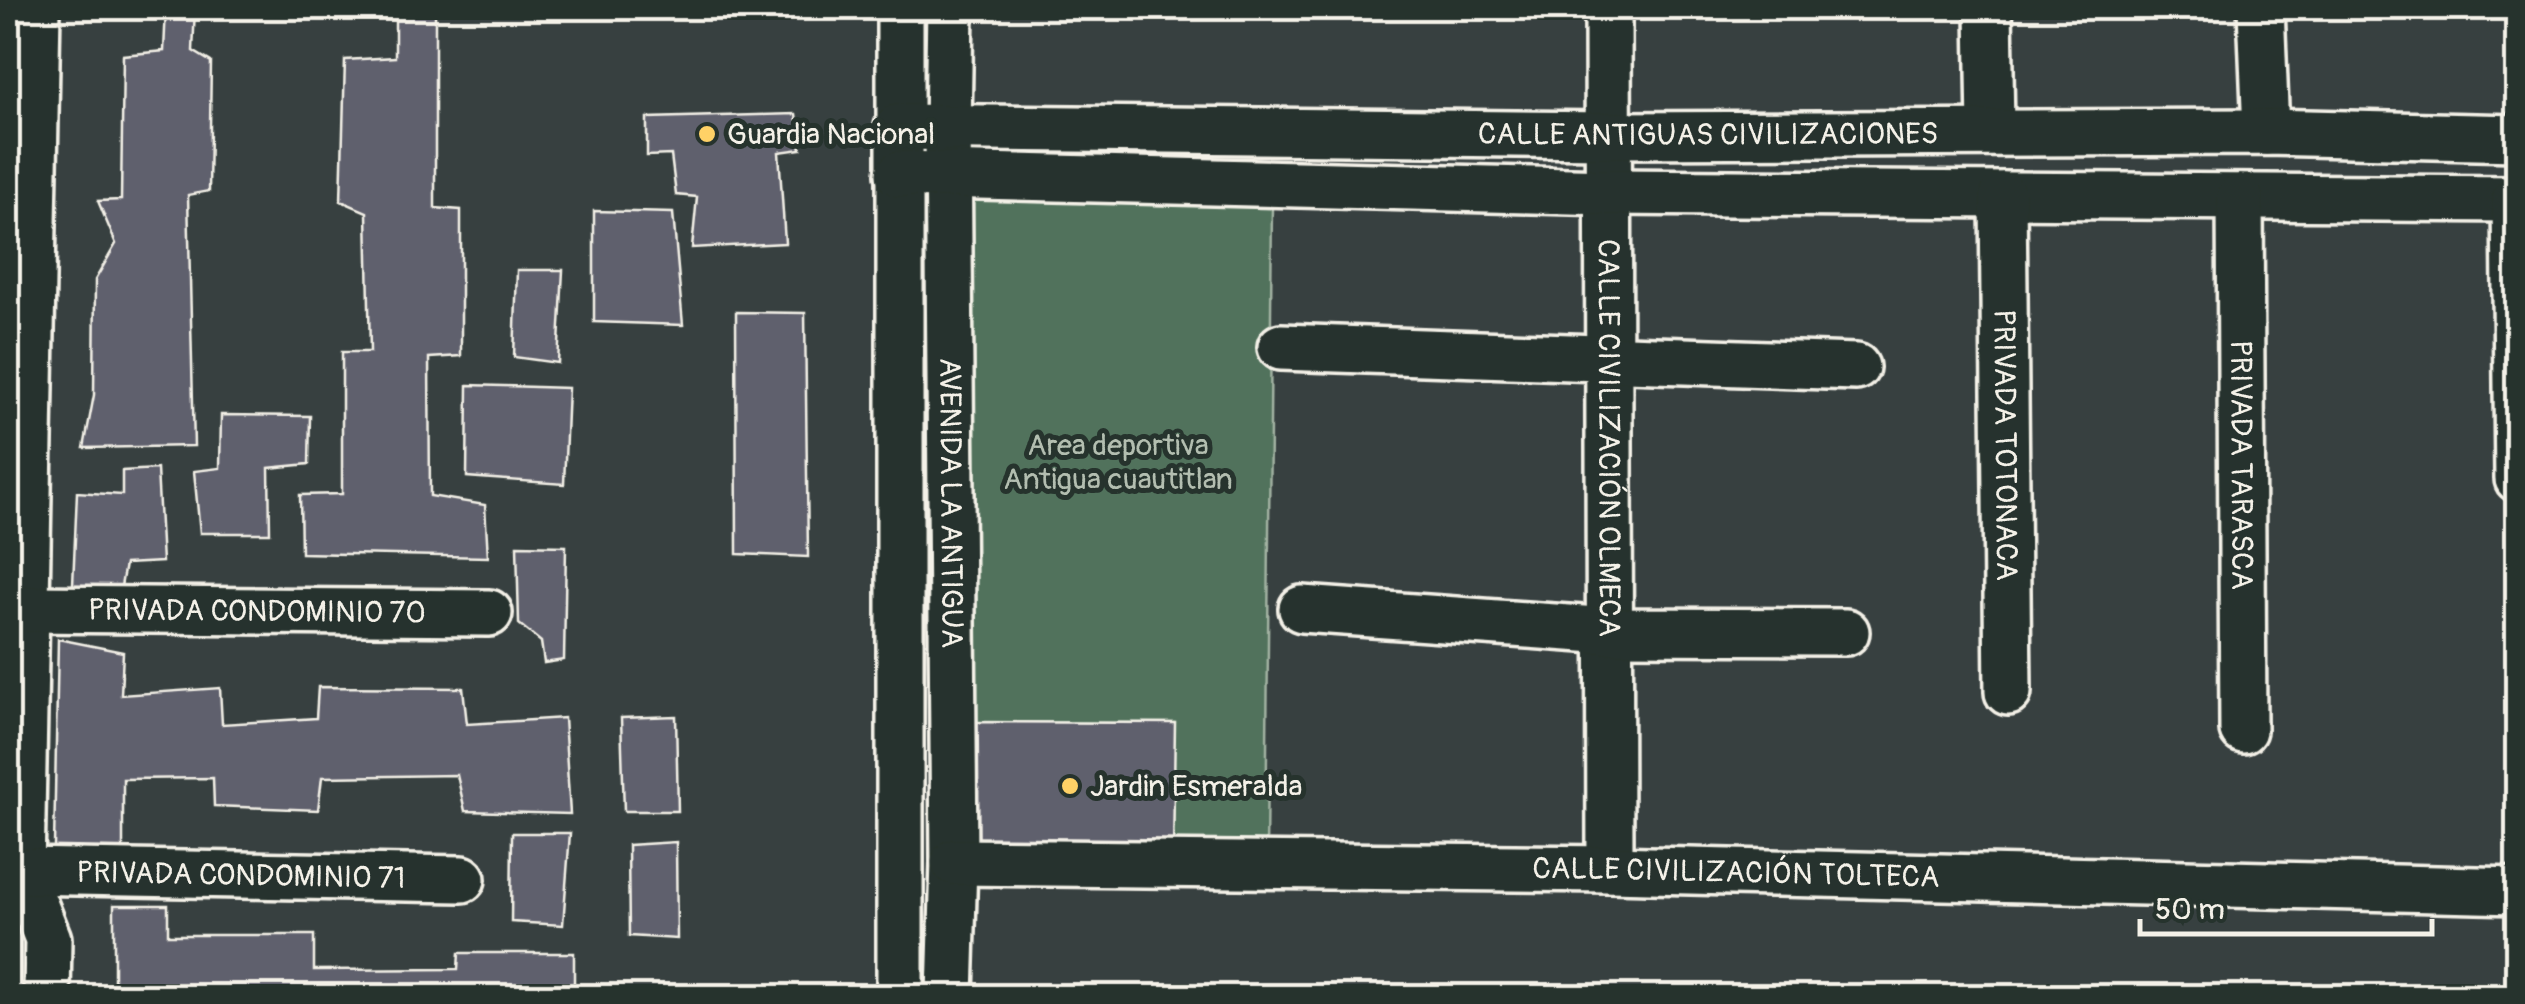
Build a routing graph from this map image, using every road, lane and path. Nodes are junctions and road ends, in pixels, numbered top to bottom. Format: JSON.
{"nodes":[{"id":1,"x":37,"y":8,"type":"edge"},
{"id":2,"x":900,"y":8,"type":"edge"},
{"id":3,"x":950,"y":8,"type":"edge"},
{"id":4,"x":1608,"y":8,"type":"edge"},
{"id":5,"x":1989,"y":8,"type":"edge"},
{"id":6,"x":2260,"y":8,"type":"edge"},
{"id":7,"x":898,"y":127,"type":"junction"},
{"id":8,"x":948,"y":128,"type":"junction"},
{"id":9,"x":1992,"y":131,"type":"junction"},
{"id":10,"x":2266,"y":132,"type":"junction"},
{"id":11,"x":1609,"y":135,"type":"junction"},
{"id":12,"x":2518,"y":138,"type":"edge"},
{"id":13,"x":899,"y":174,"type":"junction"},
{"id":14,"x":948,"y":178,"type":"junction"},
{"id":15,"x":1610,"y":192,"type":"junction"},
{"id":16,"x":2003,"y":195,"type":"junction"},
{"id":17,"x":2240,"y":197,"type":"junction"},
{"id":18,"x":2516,"y":199,"type":"edge"},
{"id":19,"x":1281,"y":347,"type":"dead end"},
{"id":20,"x":1610,"y":356,"type":"junction"},
{"id":21,"x":1856,"y":367,"type":"dead end"},
{"id":22,"x":2518,"y":479,"type":"edge"},
{"id":23,"x":25,"y":608,"type":"junction"},
{"id":24,"x":1302,"y":610,"type":"dead end"},
{"id":25,"x":489,"y":614,"type":"dead end"},
{"id":26,"x":1611,"y":630,"type":"junction"},
{"id":27,"x":1846,"y":632,"type":"dead end"},
{"id":28,"x":2008,"y":692,"type":"dead end"},
{"id":29,"x":2243,"y":730,"type":"dead end"},
{"id":30,"x":954,"y":862,"type":"junction"},
{"id":31,"x":1610,"y":869,"type":"junction"},
{"id":32,"x":21,"y":870,"type":"junction"},
{"id":33,"x":462,"y":879,"type":"dead end"},
{"id":34,"x":2518,"y":891,"type":"edge"},
{"id":35,"x":47,"y":996,"type":"edge"},
{"id":36,"x":900,"y":996,"type":"edge"},
{"id":37,"x":950,"y":996,"type":"edge"}],
"edges":[{"from":1,"to":23,"type":"street"},
{"from":2,"to":7,"type":"street","name":"AVENIDA LA ANTIGUA"},
{"from":3,"to":8,"type":"street","name":"AVENIDA LA ANTIGUA"},
{"from":4,"to":11,"type":"street","name":"CALLE CIVILIZACIÓN OLMECA"},
{"from":5,"to":9,"type":"street"},
{"from":6,"to":10,"type":"street"},
{"from":7,"to":8,"type":"street","name":"CALLE ANTIGUAS CIVILIZACIONES"},
{"from":7,"to":13,"type":"street","name":"AVENIDA LA ANTIGUA"},
{"from":8,"to":11,"type":"street","name":"CALLE ANTIGUAS CIVILIZACIONES"},
{"from":8,"to":14,"type":"street","name":"AVENIDA LA ANTIGUA"},
{"from":9,"to":10,"type":"street","name":"CALLE ANTIGUAS CIVILIZACIONES"},
{"from":9,"to":11,"type":"street","name":"CALLE ANTIGUAS CIVILIZACIONES"},
{"from":10,"to":12,"type":"street","name":"CALLE ANTIGUAS CIVILIZACIONES"},
{"from":11,"to":15,"type":"street","name":"CALLE CIVILIZACIÓN OLMECA"},
{"from":13,"to":14,"type":"street","name":"CALLE ANTIGUAS CIVILIZACIONES"},
{"from":13,"to":36,"type":"street","name":"AVENIDA LA ANTIGUA"},
{"from":14,"to":15,"type":"street","name":"CALLE ANTIGUAS CIVILIZACIONES"},
{"from":14,"to":30,"type":"street","name":"AVENIDA LA ANTIGUA"},
{"from":15,"to":16,"type":"street","name":"CALLE ANTIGUAS CIVILIZACIONES"},
{"from":15,"to":20,"type":"street","name":"CALLE CIVILIZACIÓN OLMECA"},
{"from":16,"to":17,"type":"street","name":"CALLE ANTIGUAS CIVILIZACIONES"},
{"from":16,"to":28,"type":"street","name":"PRIVADA TOTONACA"},
{"from":17,"to":18,"type":"street","name":"CALLE ANTIGUAS CIVILIZACIONES"},
{"from":17,"to":29,"type":"street","name":"PRIVADA TARASCA"},
{"from":18,"to":22,"type":"street"},
{"from":19,"to":20,"type":"street"},
{"from":20,"to":21,"type":"street"},
{"from":20,"to":26,"type":"street","name":"CALLE CIVILIZACIÓN OLMECA"},
{"from":23,"to":25,"type":"street","name":"PRIVADA CONDOMINIO 70"},
{"from":23,"to":32,"type":"street"},
{"from":24,"to":26,"type":"street"},
{"from":26,"to":27,"type":"street"},
{"from":26,"to":31,"type":"street","name":"CALLE CIVILIZACIÓN OLMECA"},
{"from":30,"to":31,"type":"street","name":"CALLE CIVILIZACIÓN TOLTECA"},
{"from":30,"to":37,"type":"street","name":"AVENIDA LA ANTIGUA"},
{"from":31,"to":34,"type":"street","name":"CALLE CIVILIZACIÓN TOLTECA"},
{"from":32,"to":33,"type":"street","name":"PRIVADA CONDOMINIO 71"},
{"from":32,"to":35,"type":"street"}]}
